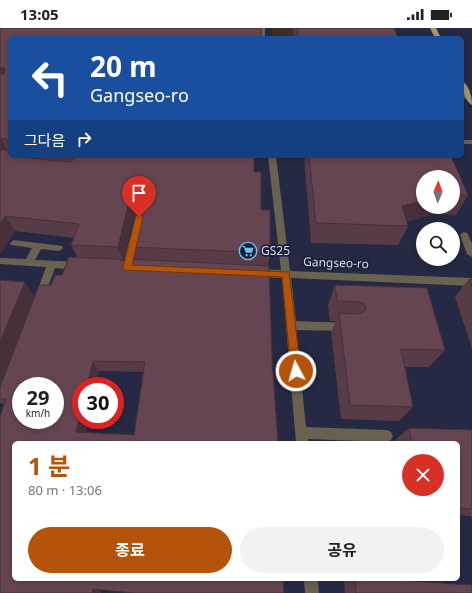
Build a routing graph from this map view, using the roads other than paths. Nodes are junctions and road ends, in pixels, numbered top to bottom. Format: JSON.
{"nodes":[{"id":1,"x":464,"y":88,"type":"edge"},
{"id":2,"x":468,"y":99,"type":"edge"},
{"id":3,"x":272,"y":158,"type":"edge"},
{"id":4,"x":136,"y":232,"type":"edge"},
{"id":5,"x":464,"y":235,"type":"dead end"},
{"id":6,"x":14,"y":243,"type":"dead end"},
{"id":7,"x":38,"y":246,"type":"junction"},
{"id":8,"x":59,"y":248,"type":"dead end"},
{"id":9,"x":472,"y":254,"type":"edge"},
{"id":10,"x":0,"y":262,"type":"edge"},
{"id":11,"x":28,"y":263,"type":"junction"},
{"id":12,"x":52,"y":265,"type":"junction"},
{"id":13,"x":89,"y":266,"type":"edge"},
{"id":14,"x":127,"y":268,"type":"edge"},
{"id":15,"x":246,"y":272,"type":"edge"},
{"id":16,"x":286,"y":274,"type":"junction"},
{"id":17,"x":472,"y":282,"type":"edge"},
{"id":18,"x":35,"y":309,"type":"edge"},
{"id":19,"x":291,"y":325,"type":"junction"},
{"id":20,"x":350,"y":327,"type":"edge"},
{"id":21,"x":387,"y":436,"type":"dead end"},
{"id":22,"x":302,"y":438,"type":"edge"},
{"id":23,"x":311,"y":581,"type":"edge"},
{"id":24,"x":312,"y":593,"type":"edge"}],
"edges":[{"from":1,"to":2,"type":"main road"},
{"from":3,"to":16,"type":"street"},
{"from":4,"to":14,"type":"street"},
{"from":5,"to":9,"type":"street"},
{"from":6,"to":7,"type":"street"},
{"from":7,"to":8,"type":"street"},
{"from":7,"to":11,"type":"street"},
{"from":10,"to":11,"type":"street"},
{"from":11,"to":12,"type":"street"},
{"from":12,"to":13,"type":"street"},
{"from":12,"to":18,"type":"street"},
{"from":15,"to":16,"type":"street","name":"Gangseo-ro"},
{"from":16,"to":17,"type":"street","name":"Gangseo-ro"},
{"from":16,"to":19,"type":"street"},
{"from":19,"to":20,"type":"street"},
{"from":19,"to":22,"type":"street"},
{"from":21,"to":22,"type":"street"},
{"from":23,"to":24,"type":"street"}]}
